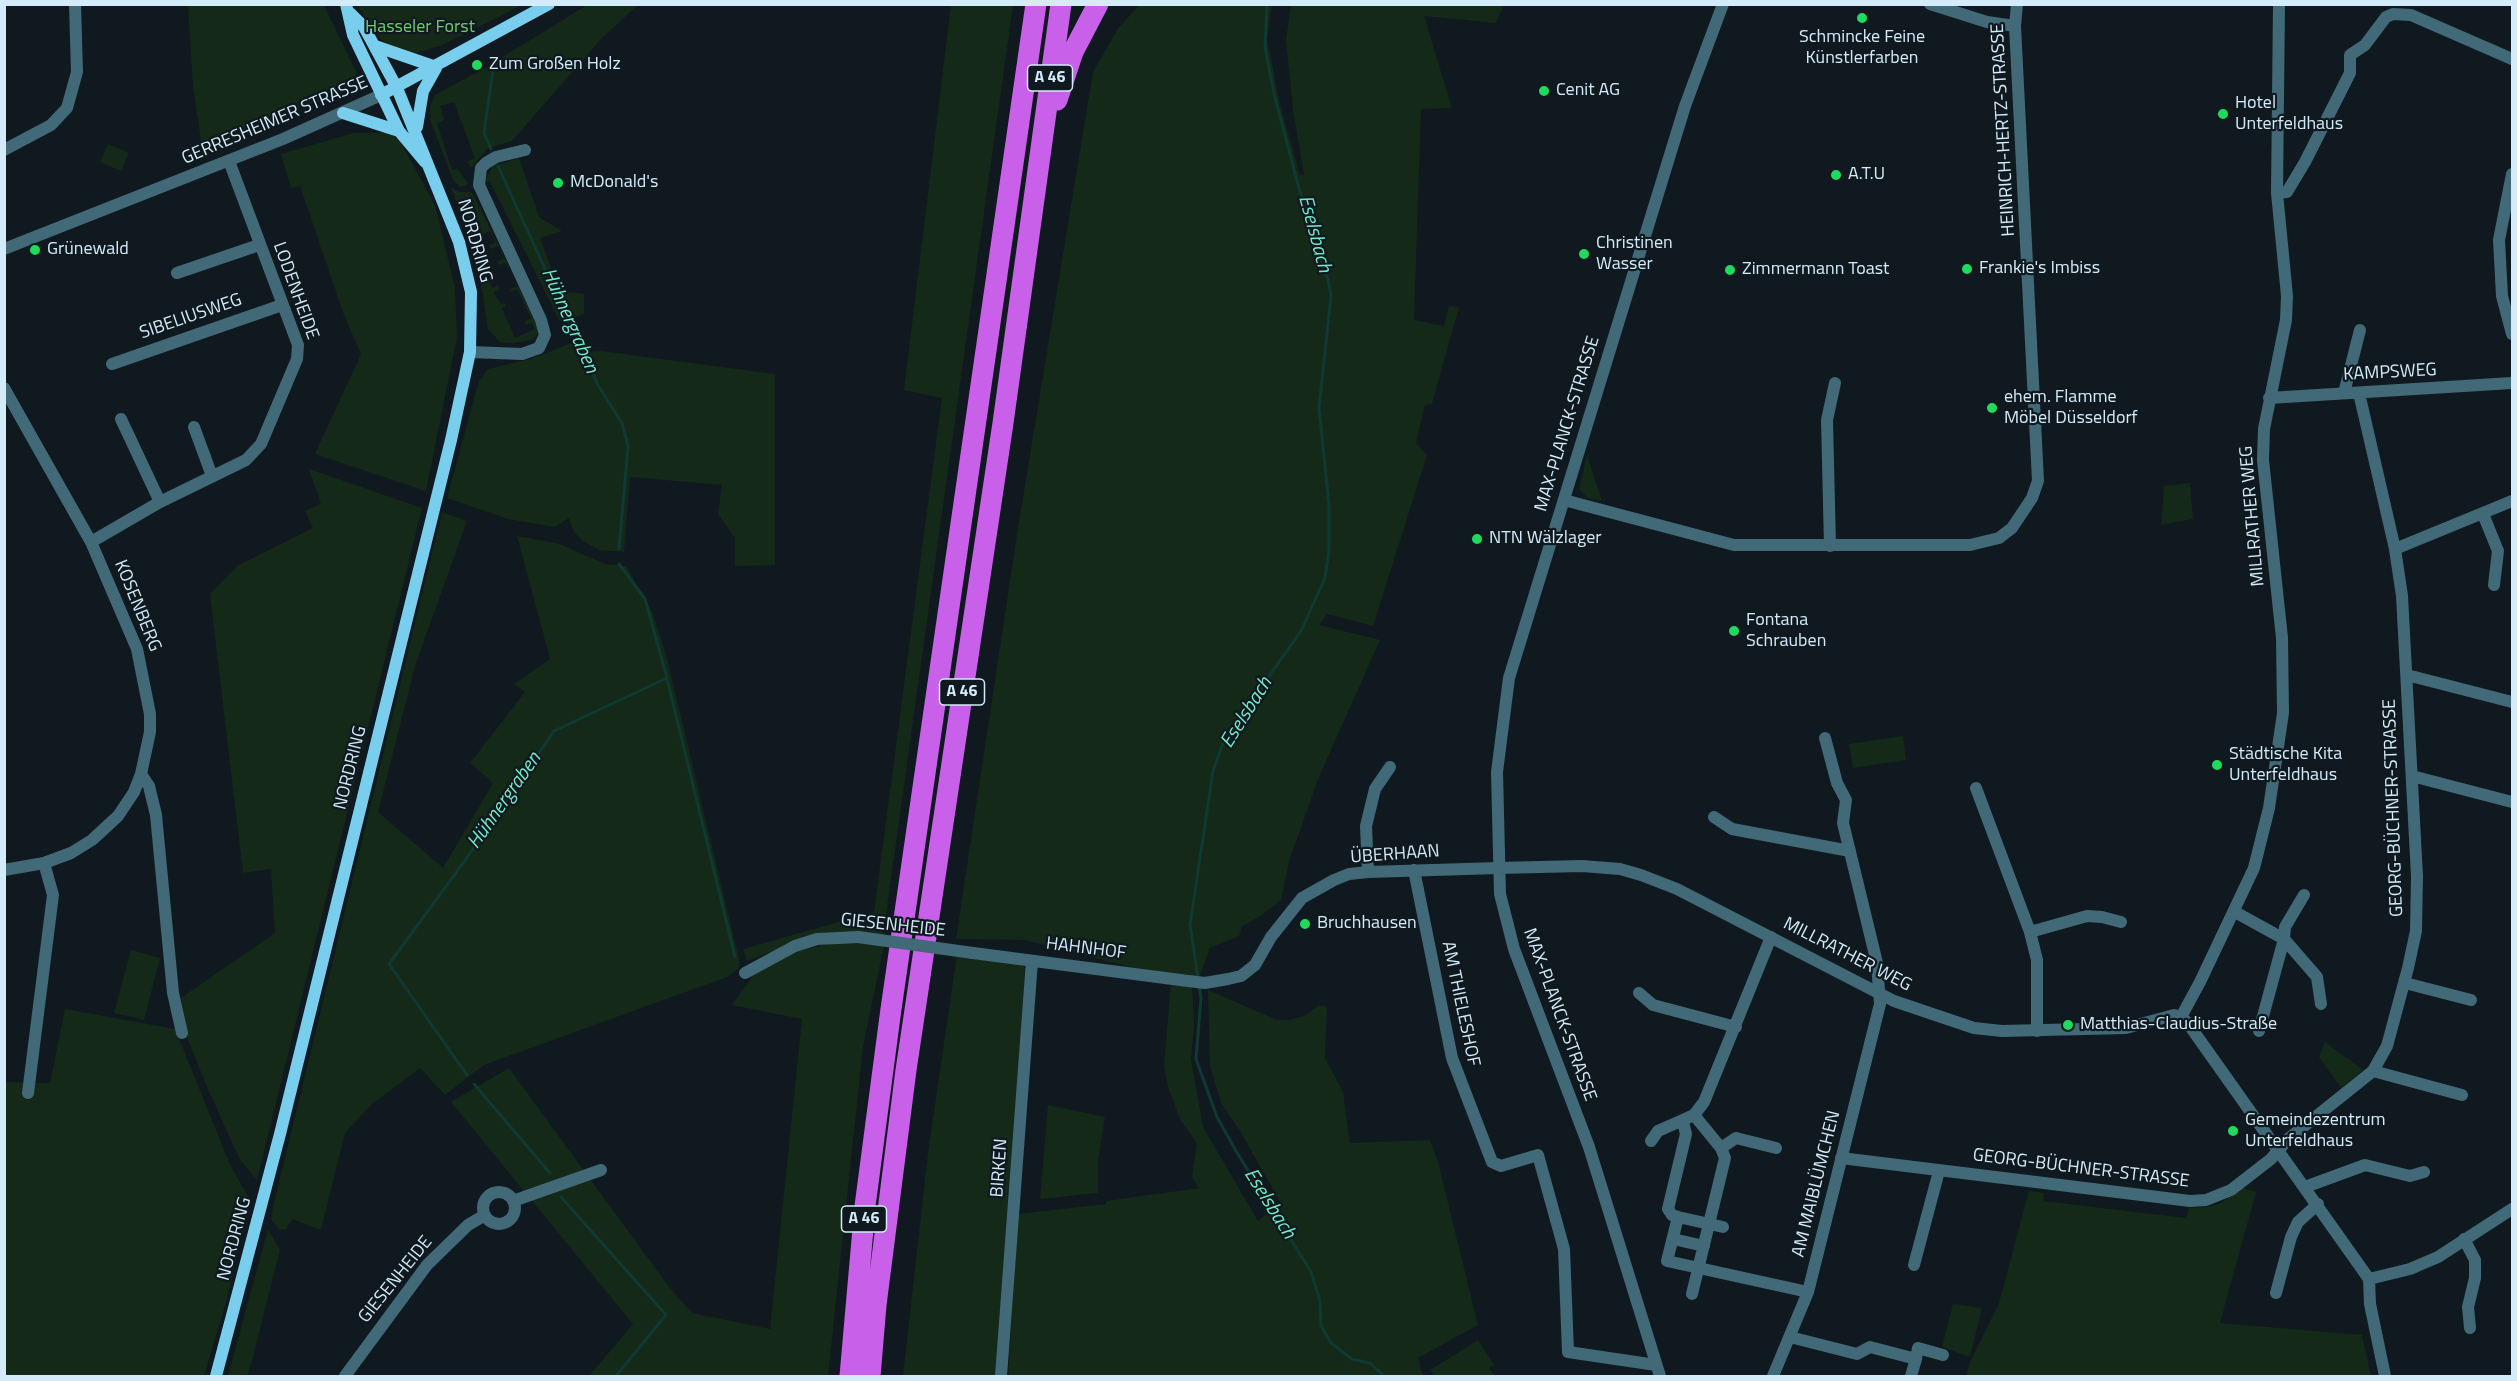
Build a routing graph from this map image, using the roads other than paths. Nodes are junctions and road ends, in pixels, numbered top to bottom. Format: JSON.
{"nodes":[{"id":1,"x":75,"y":4,"type":"edge"},
{"id":2,"x":549,"y":4,"type":"edge"},
{"id":3,"x":1024,"y":4,"type":"edge"},
{"id":4,"x":1036,"y":4,"type":"edge"},
{"id":5,"x":1061,"y":4,"type":"edge"},
{"id":6,"x":1098,"y":4,"type":"edge"},
{"id":7,"x":1723,"y":4,"type":"edge"},
{"id":8,"x":1929,"y":4,"type":"edge"},
{"id":9,"x":2017,"y":4,"type":"edge"},
{"id":10,"x":2278,"y":4,"type":"edge"},
{"id":11,"x":348,"y":9,"type":"edge"},
{"id":12,"x":2015,"y":26,"type":"junction"},
{"id":13,"x":375,"y":46,"type":"junction"},
{"id":14,"x":2512,"y":59,"type":"edge"},
{"id":15,"x":436,"y":67,"type":"junction"},
{"id":16,"x":397,"y":88,"type":"junction"},
{"id":17,"x":381,"y":95,"type":"junction"},
{"id":18,"x":343,"y":113,"type":"junction"},
{"id":19,"x":1020,"y":116,"type":"junction"},
{"id":20,"x":399,"y":131,"type":"junction"},
{"id":21,"x":417,"y":132,"type":"junction"},
{"id":22,"x":4,"y":150,"type":"edge"},
{"id":23,"x":525,"y":150,"type":"dead end"},
{"id":24,"x":1040,"y":152,"type":"junction"},
{"id":25,"x":229,"y":161,"type":"junction"},
{"id":26,"x":429,"y":168,"type":"junction"},
{"id":27,"x":2512,"y":174,"type":"edge"},
{"id":28,"x":2277,"y":193,"type":"junction"},
{"id":29,"x":259,"y":245,"type":"junction"},
{"id":30,"x":4,"y":249,"type":"edge"},
{"id":31,"x":177,"y":273,"type":"dead end"},
{"id":32,"x":282,"y":305,"type":"junction"},
{"id":33,"x":2360,"y":330,"type":"dead end"},
{"id":34,"x":2512,"y":334,"type":"edge"},
{"id":35,"x":470,"y":352,"type":"junction"},
{"id":36,"x":112,"y":364,"type":"dead end"},
{"id":37,"x":1835,"y":383,"type":"dead end"},
{"id":38,"x":2512,"y":383,"type":"edge"},
{"id":39,"x":5,"y":392,"type":"edge"},
{"id":40,"x":2344,"y":393,"type":"junction"},
{"id":41,"x":2359,"y":393,"type":"junction"},
{"id":42,"x":2269,"y":398,"type":"junction"},
{"id":43,"x":121,"y":419,"type":"dead end"},
{"id":44,"x":194,"y":427,"type":"dead end"},
{"id":45,"x":212,"y":476,"type":"junction"},
{"id":46,"x":1564,"y":500,"type":"junction"},
{"id":47,"x":2512,"y":501,"type":"edge"},
{"id":48,"x":160,"y":502,"type":"junction"},
{"id":49,"x":2483,"y":514,"type":"junction"},
{"id":50,"x":91,"y":542,"type":"junction"},
{"id":51,"x":1830,"y":546,"type":"junction"},
{"id":52,"x":2395,"y":549,"type":"junction"},
{"id":53,"x":2494,"y":585,"type":"dead end"},
{"id":54,"x":2407,"y":675,"type":"junction"},
{"id":55,"x":2512,"y":702,"type":"edge"},
{"id":56,"x":1825,"y":738,"type":"dead end"},
{"id":57,"x":1390,"y":768,"type":"dead end"},
{"id":58,"x":141,"y":774,"type":"junction"},
{"id":59,"x":2412,"y":776,"type":"junction"},
{"id":60,"x":1976,"y":788,"type":"dead end"},
{"id":61,"x":2512,"y":802,"type":"edge"},
{"id":62,"x":1714,"y":817,"type":"dead end"},
{"id":63,"x":1850,"y":851,"type":"junction"},
{"id":64,"x":44,"y":863,"type":"junction"},
{"id":65,"x":1498,"y":868,"type":"junction"},
{"id":66,"x":4,"y":870,"type":"edge"},
{"id":67,"x":1414,"y":870,"type":"junction"},
{"id":68,"x":1368,"y":872,"type":"junction"},
{"id":69,"x":2304,"y":895,"type":"dead end"},
{"id":70,"x":2235,"y":912,"type":"junction"},
{"id":71,"x":2121,"y":922,"type":"dead end"},
{"id":72,"x":2030,"y":932,"type":"junction"},
{"id":73,"x":1771,"y":937,"type":"junction"},
{"id":74,"x":2284,"y":939,"type":"junction"},
{"id":75,"x":973,"y":953,"type":"joint"},
{"id":76,"x":1032,"y":961,"type":"junction"},
{"id":77,"x":745,"y":974,"type":"dead end"},
{"id":78,"x":1200,"y":982,"type":"joint"},
{"id":79,"x":2405,"y":983,"type":"junction"},
{"id":80,"x":1639,"y":993,"type":"dead end"},
{"id":81,"x":1880,"y":995,"type":"junction"},
{"id":82,"x":2471,"y":1000,"type":"dead end"},
{"id":83,"x":2321,"y":1004,"type":"dead end"},
{"id":84,"x":2181,"y":1017,"type":"junction"},
{"id":85,"x":1736,"y":1027,"type":"junction"},
{"id":86,"x":2037,"y":1031,"type":"junction"},
{"id":87,"x":2259,"y":1031,"type":"dead end"},
{"id":88,"x":182,"y":1034,"type":"dead end"},
{"id":89,"x":2373,"y":1071,"type":"junction"},
{"id":90,"x":28,"y":1093,"type":"dead end"},
{"id":91,"x":2462,"y":1095,"type":"dead end"},
{"id":92,"x":1694,"y":1115,"type":"junction"},
{"id":93,"x":1683,"y":1122,"type":"junction"},
{"id":94,"x":1651,"y":1141,"type":"dead end"},
{"id":95,"x":1721,"y":1148,"type":"junction"},
{"id":96,"x":1776,"y":1148,"type":"dead end"},
{"id":97,"x":2278,"y":1150,"type":"junction"},
{"id":98,"x":1841,"y":1158,"type":"junction"},
{"id":99,"x":602,"y":1170,"type":"dead end"},
{"id":100,"x":1939,"y":1171,"type":"junction"},
{"id":101,"x":2424,"y":1172,"type":"dead end"},
{"id":102,"x":2305,"y":1187,"type":"junction"},
{"id":103,"x":513,"y":1201,"type":"junction"},
{"id":104,"x":2318,"y":1204,"type":"junction"},
{"id":105,"x":2512,"y":1209,"type":"edge"},
{"id":106,"x":485,"y":1215,"type":"junction"},
{"id":107,"x":1678,"y":1217,"type":"junction"},
{"id":108,"x":1709,"y":1224,"type":"junction"},
{"id":109,"x":1723,"y":1227,"type":"dead end"},
{"id":110,"x":1673,"y":1239,"type":"junction"},
{"id":111,"x":2464,"y":1239,"type":"junction"},
{"id":112,"x":1704,"y":1246,"type":"junction"},
{"id":113,"x":1914,"y":1264,"type":"dead end"},
{"id":114,"x":1698,"y":1268,"type":"junction"},
{"id":115,"x":2369,"y":1279,"type":"junction"},
{"id":116,"x":1808,"y":1292,"type":"junction"},
{"id":117,"x":2276,"y":1293,"type":"dead end"},
{"id":118,"x":1692,"y":1294,"type":"dead end"},
{"id":119,"x":2470,"y":1328,"type":"dead end"},
{"id":120,"x":872,"y":1336,"type":"junction"},
{"id":121,"x":1790,"y":1336,"type":"junction"},
{"id":122,"x":1943,"y":1355,"type":"dead end"},
{"id":123,"x":1916,"y":1359,"type":"junction"},
{"id":124,"x":1658,"y":1371,"type":"edge"},
{"id":125,"x":216,"y":1377,"type":"edge"},
{"id":126,"x":345,"y":1377,"type":"edge"},
{"id":127,"x":850,"y":1377,"type":"edge"},
{"id":128,"x":870,"y":1377,"type":"edge"},
{"id":129,"x":876,"y":1377,"type":"edge"},
{"id":130,"x":1001,"y":1377,"type":"edge"},
{"id":131,"x":1773,"y":1377,"type":"edge"},
{"id":132,"x":1911,"y":1377,"type":"edge"},
{"id":133,"x":2385,"y":1377,"type":"edge"}],
"edges":[{"from":1,"to":22,"type":"street"},
{"from":2,"to":15,"type":"main road","name":"GERRESHEIMER STRASSE"},
{"from":3,"to":19,"type":"highway"},
{"from":4,"to":19,"type":"highway","number":"A 46"},
{"from":5,"to":24,"type":"highway","number":"A 46"},
{"from":6,"to":24,"type":"highway"},
{"from":7,"to":46,"type":"street","name":"MAX-PLANCK-STRASSE"},
{"from":8,"to":12,"type":"street"},
{"from":9,"to":12,"type":"street","name":"HEINRICH-HERTZ-STRASSE"},
{"from":10,"to":28,"type":"street","name":"MILLRATHER WEG"},
{"from":11,"to":13,"type":"main road","name":"NORDRING"},
{"from":11,"to":17,"type":"main road","name":"NORDRING"},
{"from":12,"to":51,"type":"street","name":"HEINRICH-HERTZ-STRASSE"},
{"from":13,"to":15,"type":"main road"},
{"from":13,"to":16,"type":"main road","name":"NORDRING"},
{"from":14,"to":28,"type":"street"},
{"from":15,"to":16,"type":"main road","name":"GERRESHEIMER STRASSE"},
{"from":15,"to":21,"type":"main road"},
{"from":16,"to":17,"type":"main road","name":"GERRESHEIMER STRASSE"},
{"from":16,"to":21,"type":"main road","name":"NORDRING"},
{"from":17,"to":18,"type":"street","name":"GERRESHEIMER STRASSE"},
{"from":17,"to":20,"type":"main road","name":"NORDRING"},
{"from":18,"to":20,"type":"main road"},
{"from":18,"to":25,"type":"street","name":"GERRESHEIMER STRASSE"},
{"from":19,"to":127,"type":"highway","number":"A 46"},
{"from":20,"to":26,"type":"main road","name":"NORDRING"},
{"from":21,"to":26,"type":"main road","name":"NORDRING"},
{"from":23,"to":35,"type":"street"},
{"from":24,"to":120,"type":"highway","number":"A 46"},
{"from":25,"to":29,"type":"street","name":"LODENHEIDE"},
{"from":25,"to":30,"type":"street","name":"GERRESHEIMER STRASSE"},
{"from":26,"to":35,"type":"main road","name":"NORDRING"},
{"from":27,"to":34,"type":"street"},
{"from":28,"to":42,"type":"street","name":"MILLRATHER WEG"},
{"from":29,"to":31,"type":"street"},
{"from":29,"to":32,"type":"street","name":"LODENHEIDE"},
{"from":32,"to":36,"type":"street","name":"SIBELIUSWEG"},
{"from":32,"to":45,"type":"street","name":"LODENHEIDE"},
{"from":33,"to":40,"type":"street"},
{"from":35,"to":125,"type":"main road","name":"NORDRING"},
{"from":37,"to":51,"type":"street"},
{"from":38,"to":41,"type":"street","name":"KAMPSWEG"},
{"from":39,"to":50,"type":"street","name":"KOSENBERG"},
{"from":40,"to":41,"type":"street","name":"KAMPSWEG"},
{"from":40,"to":42,"type":"street","name":"KAMPSWEG"},
{"from":41,"to":52,"type":"street","name":"GEORG-BÜCHNER-STRASSE"},
{"from":42,"to":70,"type":"street","name":"MILLRATHER WEG"},
{"from":43,"to":48,"type":"street"},
{"from":44,"to":45,"type":"street"},
{"from":45,"to":48,"type":"street","name":"LODENHEIDE"},
{"from":46,"to":51,"type":"street","name":"HEINRICH-HERTZ-STRASSE"},
{"from":46,"to":65,"type":"street","name":"MAX-PLANCK-STRASSE"},
{"from":47,"to":49,"type":"street"},
{"from":48,"to":50,"type":"street","name":"LODENHEIDE"},
{"from":49,"to":52,"type":"street"},
{"from":49,"to":53,"type":"street"},
{"from":50,"to":58,"type":"street","name":"KOSENBERG"},
{"from":52,"to":54,"type":"street","name":"GEORG-BÜCHNER-STRASSE"},
{"from":54,"to":55,"type":"street"},
{"from":54,"to":59,"type":"street","name":"GEORG-BÜCHNER-STRASSE"},
{"from":56,"to":63,"type":"street","name":"AM MAIBLÜMCHEN"},
{"from":57,"to":68,"type":"street"},
{"from":58,"to":64,"type":"street","name":"KOSENBERG"},
{"from":58,"to":88,"type":"street"},
{"from":59,"to":61,"type":"street"},
{"from":59,"to":79,"type":"street","name":"GEORG-BÜCHNER-STRASSE"},
{"from":60,"to":72,"type":"street"},
{"from":62,"to":63,"type":"street"},
{"from":63,"to":81,"type":"street","name":"AM MAIBLÜMCHEN"},
{"from":64,"to":66,"type":"street","name":"KOSENBERG"},
{"from":64,"to":90,"type":"street"},
{"from":65,"to":67,"type":"street","name":"ÜBERHAAN"},
{"from":65,"to":73,"type":"street","name":"MILLRATHER WEG"},
{"from":65,"to":124,"type":"street","name":"MAX-PLANCK-STRASSE"},
{"from":67,"to":68,"type":"street","name":"ÜBERHAAN"},
{"from":67,"to":124,"type":"street","name":"AM THIELESHOF"},
{"from":68,"to":78,"type":"street","name":"ÜBERHAAN"},
{"from":69,"to":74,"type":"street"},
{"from":70,"to":74,"type":"street"},
{"from":70,"to":84,"type":"street","name":"MILLRATHER WEG"},
{"from":71,"to":72,"type":"street"},
{"from":72,"to":86,"type":"street"},
{"from":73,"to":81,"type":"street","name":"MILLRATHER WEG"},
{"from":73,"to":85,"type":"street"},
{"from":74,"to":83,"type":"street"},
{"from":74,"to":87,"type":"street"},
{"from":75,"to":76,"type":"street","name":"HAHNHOF"},
{"from":75,"to":77,"type":"street","name":"GIESENHEIDE","bridge":true},
{"from":76,"to":78,"type":"street","name":"HAHNHOF"},
{"from":76,"to":130,"type":"street","name":"BIRKEN"},
{"from":79,"to":82,"type":"street"},
{"from":79,"to":89,"type":"street","name":"GEORG-BÜCHNER-STRASSE"},
{"from":80,"to":85,"type":"street"},
{"from":81,"to":86,"type":"street","name":"MILLRATHER WEG"},
{"from":81,"to":98,"type":"street","name":"AM MAIBLÜMCHEN"},
{"from":84,"to":86,"type":"street","name":"MILLRATHER WEG"},
{"from":84,"to":97,"type":"street"},
{"from":85,"to":92,"type":"street"},
{"from":89,"to":91,"type":"street"},
{"from":89,"to":97,"type":"street","name":"GEORG-BÜCHNER-STRASSE"},
{"from":92,"to":93,"type":"street"},
{"from":92,"to":95,"type":"street"},
{"from":93,"to":94,"type":"street"},
{"from":93,"to":107,"type":"street"},
{"from":95,"to":96,"type":"street"},
{"from":95,"to":108,"type":"street"},
{"from":97,"to":100,"type":"street","name":"GEORG-BÜCHNER-STRASSE"},
{"from":97,"to":102,"type":"street"},
{"from":98,"to":100,"type":"street","name":"GEORG-BÜCHNER-STRASSE"},
{"from":98,"to":116,"type":"street","name":"AM MAIBLÜMCHEN"},
{"from":99,"to":103,"type":"street"},
{"from":100,"to":113,"type":"street"},
{"from":101,"to":102,"type":"street"},
{"from":102,"to":104,"type":"street"},
{"from":103,"to":106,"type":"street"},
{"from":103,"to":106,"type":"street"},
{"from":104,"to":115,"type":"street"},
{"from":104,"to":117,"type":"street"},
{"from":105,"to":111,"type":"street"},
{"from":106,"to":126,"type":"street","name":"GIESENHEIDE"},
{"from":107,"to":108,"type":"street"},
{"from":107,"to":110,"type":"street"},
{"from":108,"to":109,"type":"street"},
{"from":108,"to":112,"type":"street"},
{"from":110,"to":112,"type":"street"},
{"from":110,"to":114,"type":"street"},
{"from":111,"to":115,"type":"street"},
{"from":111,"to":119,"type":"street"},
{"from":112,"to":114,"type":"street"},
{"from":114,"to":116,"type":"street"},
{"from":114,"to":118,"type":"street"},
{"from":115,"to":133,"type":"street"},
{"from":116,"to":121,"type":"street","name":"AM MAIBLÜMCHEN"},
{"from":120,"to":128,"type":"highway","number":"A 46"},
{"from":120,"to":129,"type":"highway"},
{"from":121,"to":123,"type":"street"},
{"from":121,"to":131,"type":"street","name":"AM MAIBLÜMCHEN"},
{"from":122,"to":123,"type":"street"},
{"from":123,"to":132,"type":"street"}]}
